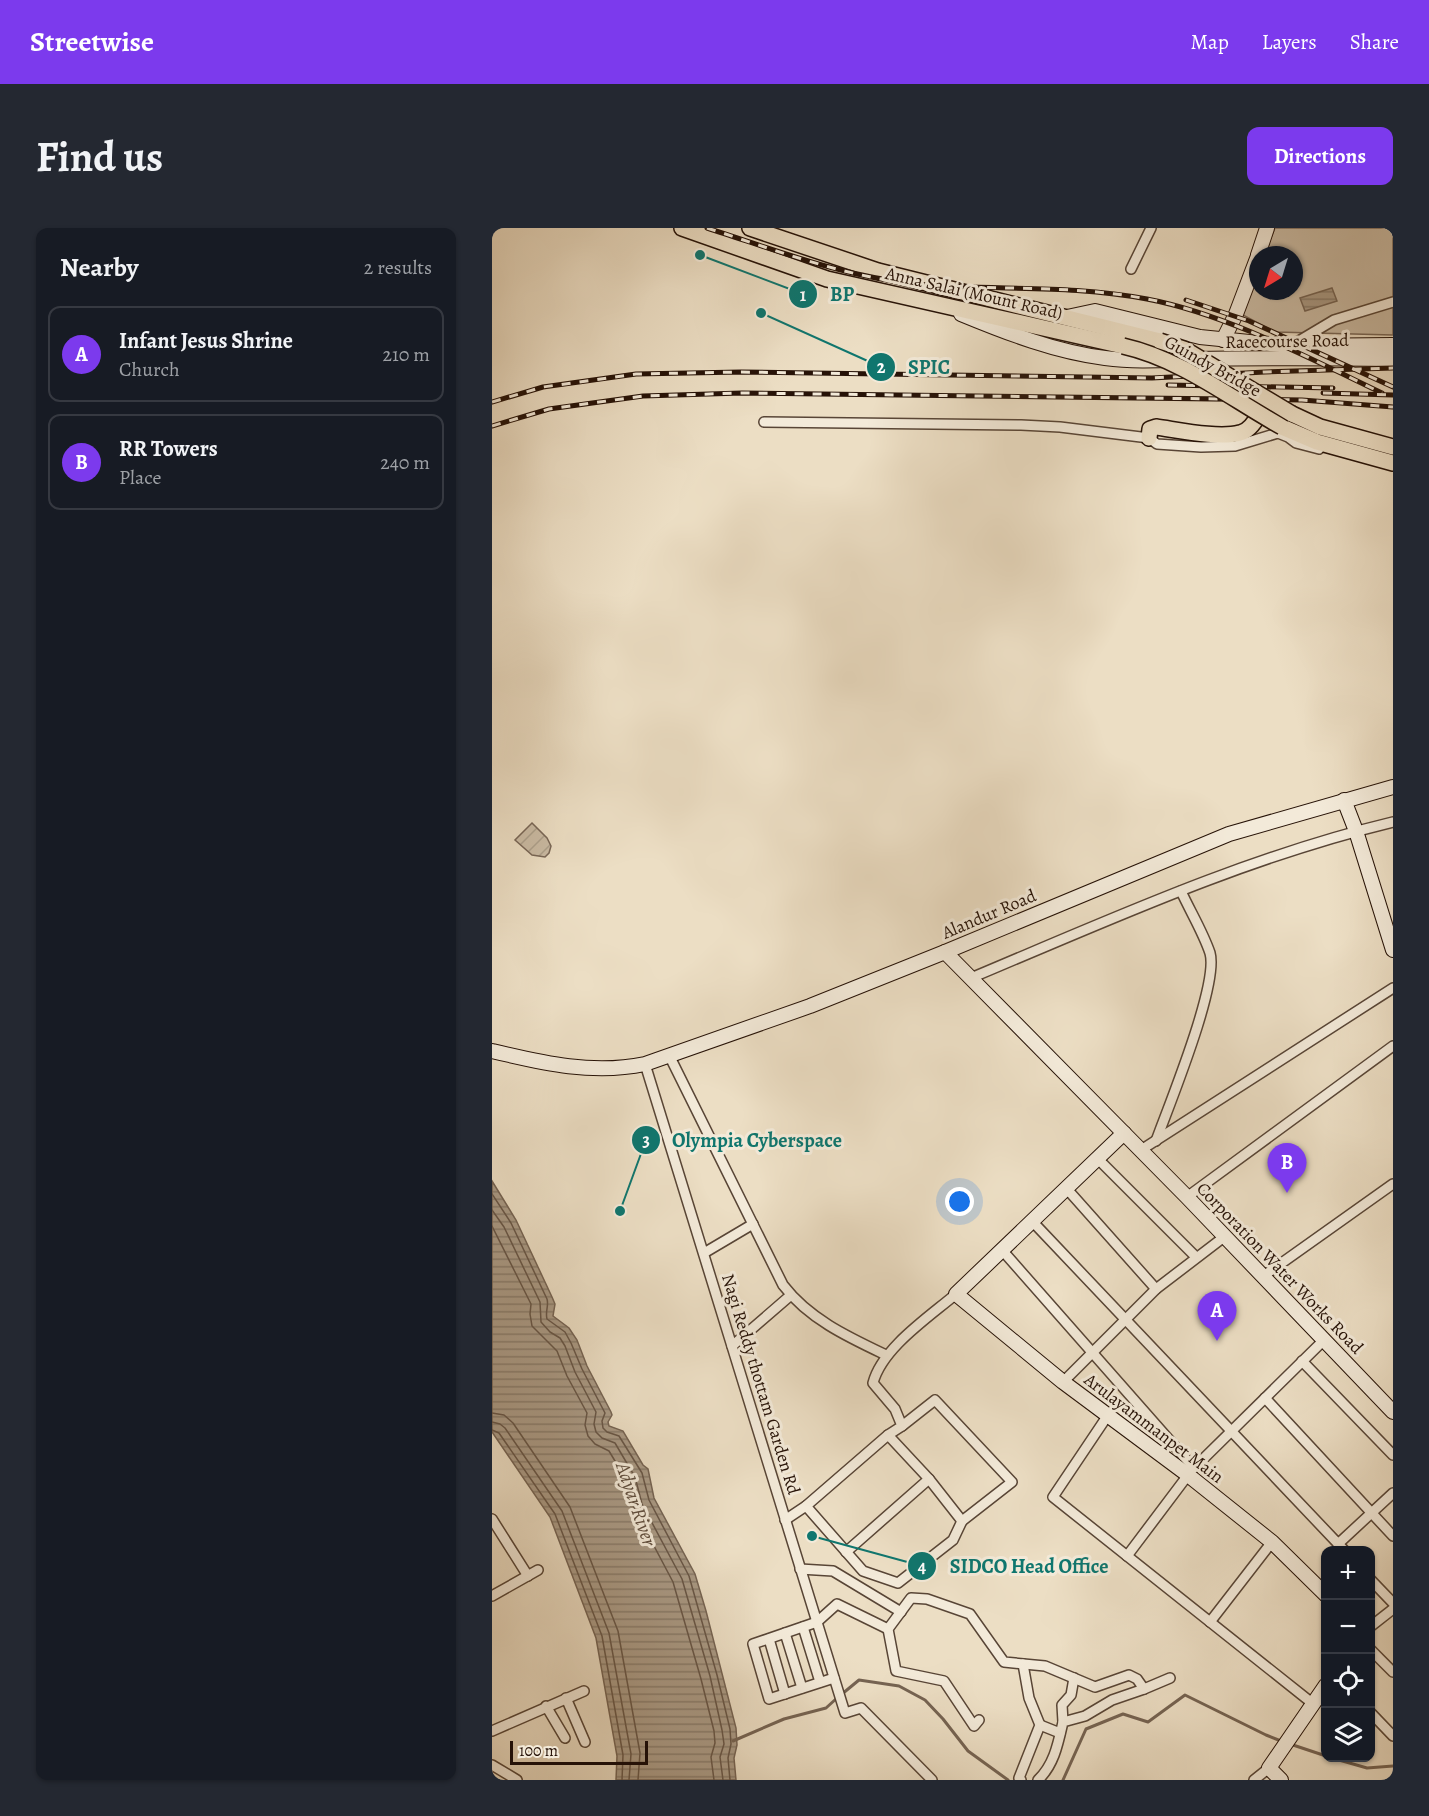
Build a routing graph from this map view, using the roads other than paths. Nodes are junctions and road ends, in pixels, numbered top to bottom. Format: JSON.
{"nodes":[{"id":1,"x":682,"y":228,"type":"edge"},
{"id":2,"x":750,"y":228,"type":"edge"},
{"id":3,"x":1151,"y":228,"type":"edge"},
{"id":4,"x":1267,"y":228,"type":"edge"},
{"id":5,"x":1261,"y":246,"type":"edge"},
{"id":6,"x":1131,"y":269,"type":"dead end"},
{"id":7,"x":1249,"y":279,"type":"edge"},
{"id":8,"x":1393,"y":302,"type":"edge"},
{"id":9,"x":938,"y":305,"type":"junction"},
{"id":10,"x":1067,"y":317,"type":"junction"},
{"id":11,"x":1223,"y":340,"type":"junction"},
{"id":12,"x":1160,"y":341,"type":"joint"},
{"id":13,"x":1393,"y":345,"type":"edge"},
{"id":14,"x":1123,"y":346,"type":"joint"},
{"id":15,"x":1290,"y":346,"type":"junction"},
{"id":16,"x":1393,"y":359,"type":"edge"},
{"id":17,"x":1259,"y":414,"type":"junction"},
{"id":18,"x":764,"y":422,"type":"dead end"},
{"id":19,"x":1149,"y":438,"type":"junction"},
{"id":20,"x":1393,"y":447,"type":"edge"},
{"id":21,"x":1393,"y":463,"type":"edge"},
{"id":22,"x":1393,"y":471,"type":"edge"},
{"id":23,"x":1393,"y":787,"type":"edge"},
{"id":24,"x":1344,"y":800,"type":"junction"},
{"id":25,"x":1393,"y":822,"type":"edge"},
{"id":26,"x":1356,"y":831,"type":"junction"},
{"id":27,"x":1181,"y":891,"type":"junction"},
{"id":28,"x":1393,"y":951,"type":"edge"},
{"id":29,"x":945,"y":952,"type":"junction"},
{"id":30,"x":970,"y":978,"type":"junction"},
{"id":31,"x":1393,"y":988,"type":"edge"},
{"id":32,"x":1393,"y":1046,"type":"edge"},
{"id":33,"x":492,"y":1052,"type":"edge"},
{"id":34,"x":669,"y":1055,"type":"junction"},
{"id":35,"x":645,"y":1064,"type":"junction"},
{"id":36,"x":1125,"y":1133,"type":"junction"},
{"id":37,"x":1156,"y":1141,"type":"junction"},
{"id":38,"x":1141,"y":1150,"type":"junction"},
{"id":39,"x":1098,"y":1159,"type":"junction"},
{"id":40,"x":1393,"y":1184,"type":"edge"},
{"id":41,"x":1067,"y":1189,"type":"junction"},
{"id":42,"x":1187,"y":1197,"type":"junction"},
{"id":43,"x":1032,"y":1221,"type":"junction"},
{"id":44,"x":753,"y":1224,"type":"junction"},
{"id":45,"x":1224,"y":1237,"type":"junction"},
{"id":46,"x":1002,"y":1250,"type":"junction"},
{"id":47,"x":704,"y":1253,"type":"junction"},
{"id":48,"x":1196,"y":1257,"type":"junction"},
{"id":49,"x":1262,"y":1277,"type":"junction"},
{"id":50,"x":1156,"y":1289,"type":"junction"},
{"id":51,"x":956,"y":1294,"type":"junction"},
{"id":52,"x":791,"y":1295,"type":"junction"},
{"id":53,"x":1126,"y":1318,"type":"junction"},
{"id":54,"x":1325,"y":1339,"type":"junction"},
{"id":55,"x":732,"y":1346,"type":"junction"},
{"id":56,"x":1092,"y":1352,"type":"junction"},
{"id":57,"x":886,"y":1355,"type":"junction"},
{"id":58,"x":1302,"y":1361,"type":"junction"},
{"id":59,"x":1063,"y":1382,"type":"junction"},
{"id":60,"x":1265,"y":1398,"type":"junction"},
{"id":61,"x":1392,"y":1407,"type":"edge"},
{"id":62,"x":1108,"y":1415,"type":"junction"},
{"id":63,"x":902,"y":1426,"type":"junction"},
{"id":64,"x":1232,"y":1431,"type":"junction"},
{"id":65,"x":888,"y":1435,"type":"junction"},
{"id":66,"x":1393,"y":1455,"type":"edge"},
{"id":67,"x":1191,"y":1472,"type":"junction"},
{"id":68,"x":929,"y":1479,"type":"junction"},
{"id":69,"x":1393,"y":1493,"type":"edge"},
{"id":70,"x":806,"y":1506,"type":"junction"},
{"id":71,"x":1372,"y":1513,"type":"junction"},
{"id":72,"x":492,"y":1518,"type":"edge"},
{"id":73,"x":785,"y":1520,"type":"junction"},
{"id":74,"x":962,"y":1521,"type":"junction"},
{"id":75,"x":1393,"y":1536,"type":"edge"},
{"id":76,"x":1272,"y":1542,"type":"junction"},
{"id":77,"x":1340,"y":1546,"type":"edge"},
{"id":78,"x":1342,"y":1546,"type":"edge"},
{"id":79,"x":846,"y":1552,"type":"junction"},
{"id":80,"x":1127,"y":1556,"type":"junction"},
{"id":81,"x":800,"y":1569,"type":"junction"},
{"id":82,"x":538,"y":1570,"type":"dead end"},
{"id":83,"x":528,"y":1576,"type":"junction"},
{"id":84,"x":1375,"y":1583,"type":"edge"},
{"id":85,"x":1321,"y":1590,"type":"edge"},
{"id":86,"x":492,"y":1596,"type":"edge"},
{"id":87,"x":1393,"y":1603,"type":"edge"},
{"id":88,"x":1393,"y":1609,"type":"edge"},
{"id":89,"x":901,"y":1612,"type":"junction"},
{"id":90,"x":817,"y":1622,"type":"junction"},
{"id":91,"x":1210,"y":1622,"type":"junction"},
{"id":92,"x":1375,"y":1624,"type":"edge"},
{"id":93,"x":803,"y":1627,"type":"junction"},
{"id":94,"x":888,"y":1629,"type":"junction"},
{"id":95,"x":785,"y":1633,"type":"junction"},
{"id":96,"x":769,"y":1639,"type":"junction"},
{"id":97,"x":1375,"y":1653,"type":"edge"},
{"id":98,"x":1023,"y":1664,"type":"junction"},
{"id":99,"x":1393,"y":1672,"type":"edge"},
{"id":100,"x":834,"y":1678,"type":"junction"},
{"id":101,"x":1074,"y":1678,"type":"junction"},
{"id":102,"x":1170,"y":1678,"type":"dead end"},
{"id":103,"x":820,"y":1682,"type":"junction"},
{"id":104,"x":802,"y":1688,"type":"junction"},
{"id":105,"x":1144,"y":1689,"type":"junction"},
{"id":106,"x":584,"y":1691,"type":"dead end"},
{"id":107,"x":1321,"y":1691,"type":"edge"},
{"id":108,"x":785,"y":1694,"type":"junction"},
{"id":109,"x":566,"y":1698,"type":"junction"},
{"id":110,"x":1312,"y":1703,"type":"junction"},
{"id":111,"x":546,"y":1706,"type":"junction"},
{"id":112,"x":1375,"y":1716,"type":"edge"},
{"id":113,"x":979,"y":1720,"type":"dead end"},
{"id":114,"x":1063,"y":1722,"type":"junction"},
{"id":115,"x":1040,"y":1725,"type":"junction"},
{"id":116,"x":492,"y":1731,"type":"edge"},
{"id":117,"x":1060,"y":1733,"type":"junction"},
{"id":118,"x":1393,"y":1736,"type":"edge"},
{"id":119,"x":565,"y":1738,"type":"dead end"},
{"id":120,"x":585,"y":1742,"type":"dead end"},
{"id":121,"x":492,"y":1766,"type":"edge"},
{"id":122,"x":1269,"y":1768,"type":"junction"},
{"id":123,"x":517,"y":1780,"type":"edge"},
{"id":124,"x":932,"y":1780,"type":"edge"},
{"id":125,"x":1021,"y":1780,"type":"edge"},
{"id":126,"x":1038,"y":1780,"type":"edge"},
{"id":127,"x":1254,"y":1780,"type":"edge"},
{"id":128,"x":1281,"y":1780,"type":"edge"}],
"edges":[{"from":1,"to":9,"type":"main road","name":"Anna Salai (Mount Road)"},
{"from":2,"to":10,"type":"main road","name":"Anna Salai (Mount Road)"},
{"from":3,"to":6,"type":"street"},
{"from":4,"to":5,"type":"main road"},
{"from":7,"to":11,"type":"main road"},
{"from":8,"to":15,"type":"street"},
{"from":9,"to":14,"type":"main road","name":"Anna Salai (Mount Road)"},
{"from":9,"to":16,"type":"main road","name":"Racecourse Road"},
{"from":10,"to":11,"type":"main road","name":"Racecourse Road"},
{"from":10,"to":12,"type":"main road","name":"Anna Salai (Mount Road)"},
{"from":11,"to":15,"type":"main road","name":"Racecourse Road"},
{"from":12,"to":20,"type":"main road","name":"Guindy Bridge","bridge":true},
{"from":13,"to":15,"type":"main road","name":"Racecourse Road"},
{"from":14,"to":17,"type":"main road","name":"Guindy Bridge","bridge":true},
{"from":17,"to":19,"type":"main road"},
{"from":17,"to":21,"type":"main road","name":"Guindy Bridge","bridge":true},
{"from":18,"to":19,"type":"street"},
{"from":19,"to":22,"type":"street"},
{"from":23,"to":24,"type":"main road","name":"Alandur Road"},
{"from":24,"to":26,"type":"main road"},
{"from":24,"to":29,"type":"main road","name":"Alandur Road"},
{"from":25,"to":26,"type":"street"},
{"from":26,"to":27,"type":"street"},
{"from":26,"to":28,"type":"main road"},
{"from":27,"to":30,"type":"street"},
{"from":27,"to":37,"type":"street"},
{"from":29,"to":30,"type":"main road","name":"Corporation Water Works Road"},
{"from":29,"to":34,"type":"main road","name":"Alandur Road"},
{"from":30,"to":36,"type":"main road","name":"Corporation Water Works Road"},
{"from":31,"to":37,"type":"street"},
{"from":32,"to":42,"type":"street"},
{"from":33,"to":35,"type":"main road","name":"Alandur Road"},
{"from":34,"to":35,"type":"main road","name":"Alandur Road"},
{"from":34,"to":44,"type":"street"},
{"from":35,"to":47,"type":"street","name":"Nagi Reddy thottam Garden Rd"},
{"from":36,"to":38,"type":"main road","name":"Corporation Water Works Road"},
{"from":36,"to":39,"type":"main road"},
{"from":37,"to":38,"type":"street"},
{"from":38,"to":42,"type":"main road","name":"Corporation Water Works Road"},
{"from":39,"to":41,"type":"main road"},
{"from":39,"to":48,"type":"street"},
{"from":40,"to":49,"type":"street"},
{"from":41,"to":43,"type":"main road"},
{"from":41,"to":50,"type":"street"},
{"from":42,"to":45,"type":"main road","name":"Corporation Water Works Road"},
{"from":43,"to":46,"type":"main road"},
{"from":43,"to":53,"type":"street"},
{"from":44,"to":47,"type":"street"},
{"from":44,"to":52,"type":"street"},
{"from":45,"to":48,"type":"street"},
{"from":45,"to":49,"type":"main road","name":"Corporation Water Works Road"},
{"from":46,"to":51,"type":"main road"},
{"from":46,"to":56,"type":"street"},
{"from":47,"to":55,"type":"street","name":"Nagi Reddy thottam Garden Rd"},
{"from":48,"to":50,"type":"street"},
{"from":49,"to":54,"type":"main road","name":"Corporation Water Works Road"},
{"from":50,"to":53,"type":"street"},
{"from":51,"to":57,"type":"street"},
{"from":51,"to":59,"type":"main road","name":"Arulayammanpet Main"},
{"from":52,"to":55,"type":"street"},
{"from":52,"to":57,"type":"street"},
{"from":53,"to":56,"type":"street"},
{"from":53,"to":64,"type":"street"},
{"from":54,"to":58,"type":"street"},
{"from":54,"to":61,"type":"main road","name":"Corporation Water Works Road"},
{"from":55,"to":73,"type":"street","name":"Nagi Reddy thottam Garden Rd"},
{"from":56,"to":59,"type":"street"},
{"from":56,"to":67,"type":"street"},
{"from":57,"to":63,"type":"street"},
{"from":58,"to":60,"type":"street"},
{"from":58,"to":66,"type":"street"},
{"from":59,"to":62,"type":"main road","name":"Arulayammanpet Main"},
{"from":60,"to":64,"type":"street"},
{"from":60,"to":71,"type":"street"},
{"from":62,"to":67,"type":"main road","name":"Arulayammanpet Main"},
{"from":62,"to":80,"type":"street"},
{"from":63,"to":65,"type":"street"},
{"from":63,"to":74,"type":"street"},
{"from":64,"to":67,"type":"street"},
{"from":64,"to":77,"type":"street"},
{"from":65,"to":68,"type":"street"},
{"from":65,"to":70,"type":"street"},
{"from":67,"to":76,"type":"main road","name":"Arulayammanpet Main"},
{"from":67,"to":80,"type":"street"},
{"from":68,"to":74,"type":"street"},
{"from":68,"to":79,"type":"street"},
{"from":69,"to":71,"type":"street"},
{"from":70,"to":73,"type":"street"},
{"from":70,"to":79,"type":"street"},
{"from":71,"to":75,"type":"street"},
{"from":71,"to":78,"type":"street"},
{"from":72,"to":83,"type":"street"},
{"from":73,"to":81,"type":"street","name":"Nagi Reddy thottam Garden Rd"},
{"from":74,"to":79,"type":"street"},
{"from":76,"to":85,"type":"main road","name":"Arulayammanpet Main"},
{"from":76,"to":91,"type":"street"},
{"from":80,"to":91,"type":"street"},
{"from":81,"to":89,"type":"street"},
{"from":81,"to":90,"type":"street","name":"Nagi Reddy thottam Garden Rd"},
{"from":82,"to":83,"type":"street"},
{"from":83,"to":86,"type":"street"},
{"from":84,"to":87,"type":"street"},
{"from":88,"to":92,"type":"street"},
{"from":89,"to":94,"type":"street"},
{"from":89,"to":98,"type":"street"},
{"from":90,"to":93,"type":"street"},
{"from":90,"to":94,"type":"street"},
{"from":90,"to":100,"type":"street","name":"Nagi Reddy thottam Garden Rd"},
{"from":91,"to":110,"type":"street"},
{"from":93,"to":95,"type":"street"},
{"from":93,"to":103,"type":"street"},
{"from":94,"to":113,"type":"street"},
{"from":95,"to":96,"type":"street"},
{"from":95,"to":104,"type":"street"},
{"from":96,"to":108,"type":"street"},
{"from":96,"to":108,"type":"street"},
{"from":97,"to":99,"type":"street"},
{"from":98,"to":101,"type":"street"},
{"from":98,"to":115,"type":"street"},
{"from":100,"to":103,"type":"street"},
{"from":100,"to":124,"type":"street","name":"Nagi Reddy thottam Garden Rd"},
{"from":101,"to":105,"type":"street"},
{"from":101,"to":114,"type":"street"},
{"from":102,"to":105,"type":"street"},
{"from":103,"to":104,"type":"street"},
{"from":104,"to":108,"type":"street"},
{"from":105,"to":114,"type":"street"},
{"from":106,"to":109,"type":"street"},
{"from":107,"to":110,"type":"main road"},
{"from":109,"to":111,"type":"street"},
{"from":109,"to":120,"type":"street"},
{"from":110,"to":122,"type":"main road"},
{"from":111,"to":116,"type":"street"},
{"from":111,"to":119,"type":"street"},
{"from":112,"to":118,"type":"street"},
{"from":114,"to":117,"type":"street"},
{"from":115,"to":117,"type":"street"},
{"from":115,"to":125,"type":"street"},
{"from":117,"to":126,"type":"street"},
{"from":121,"to":123,"type":"street"},
{"from":122,"to":127,"type":"street"},
{"from":122,"to":128,"type":"main road"}]}
